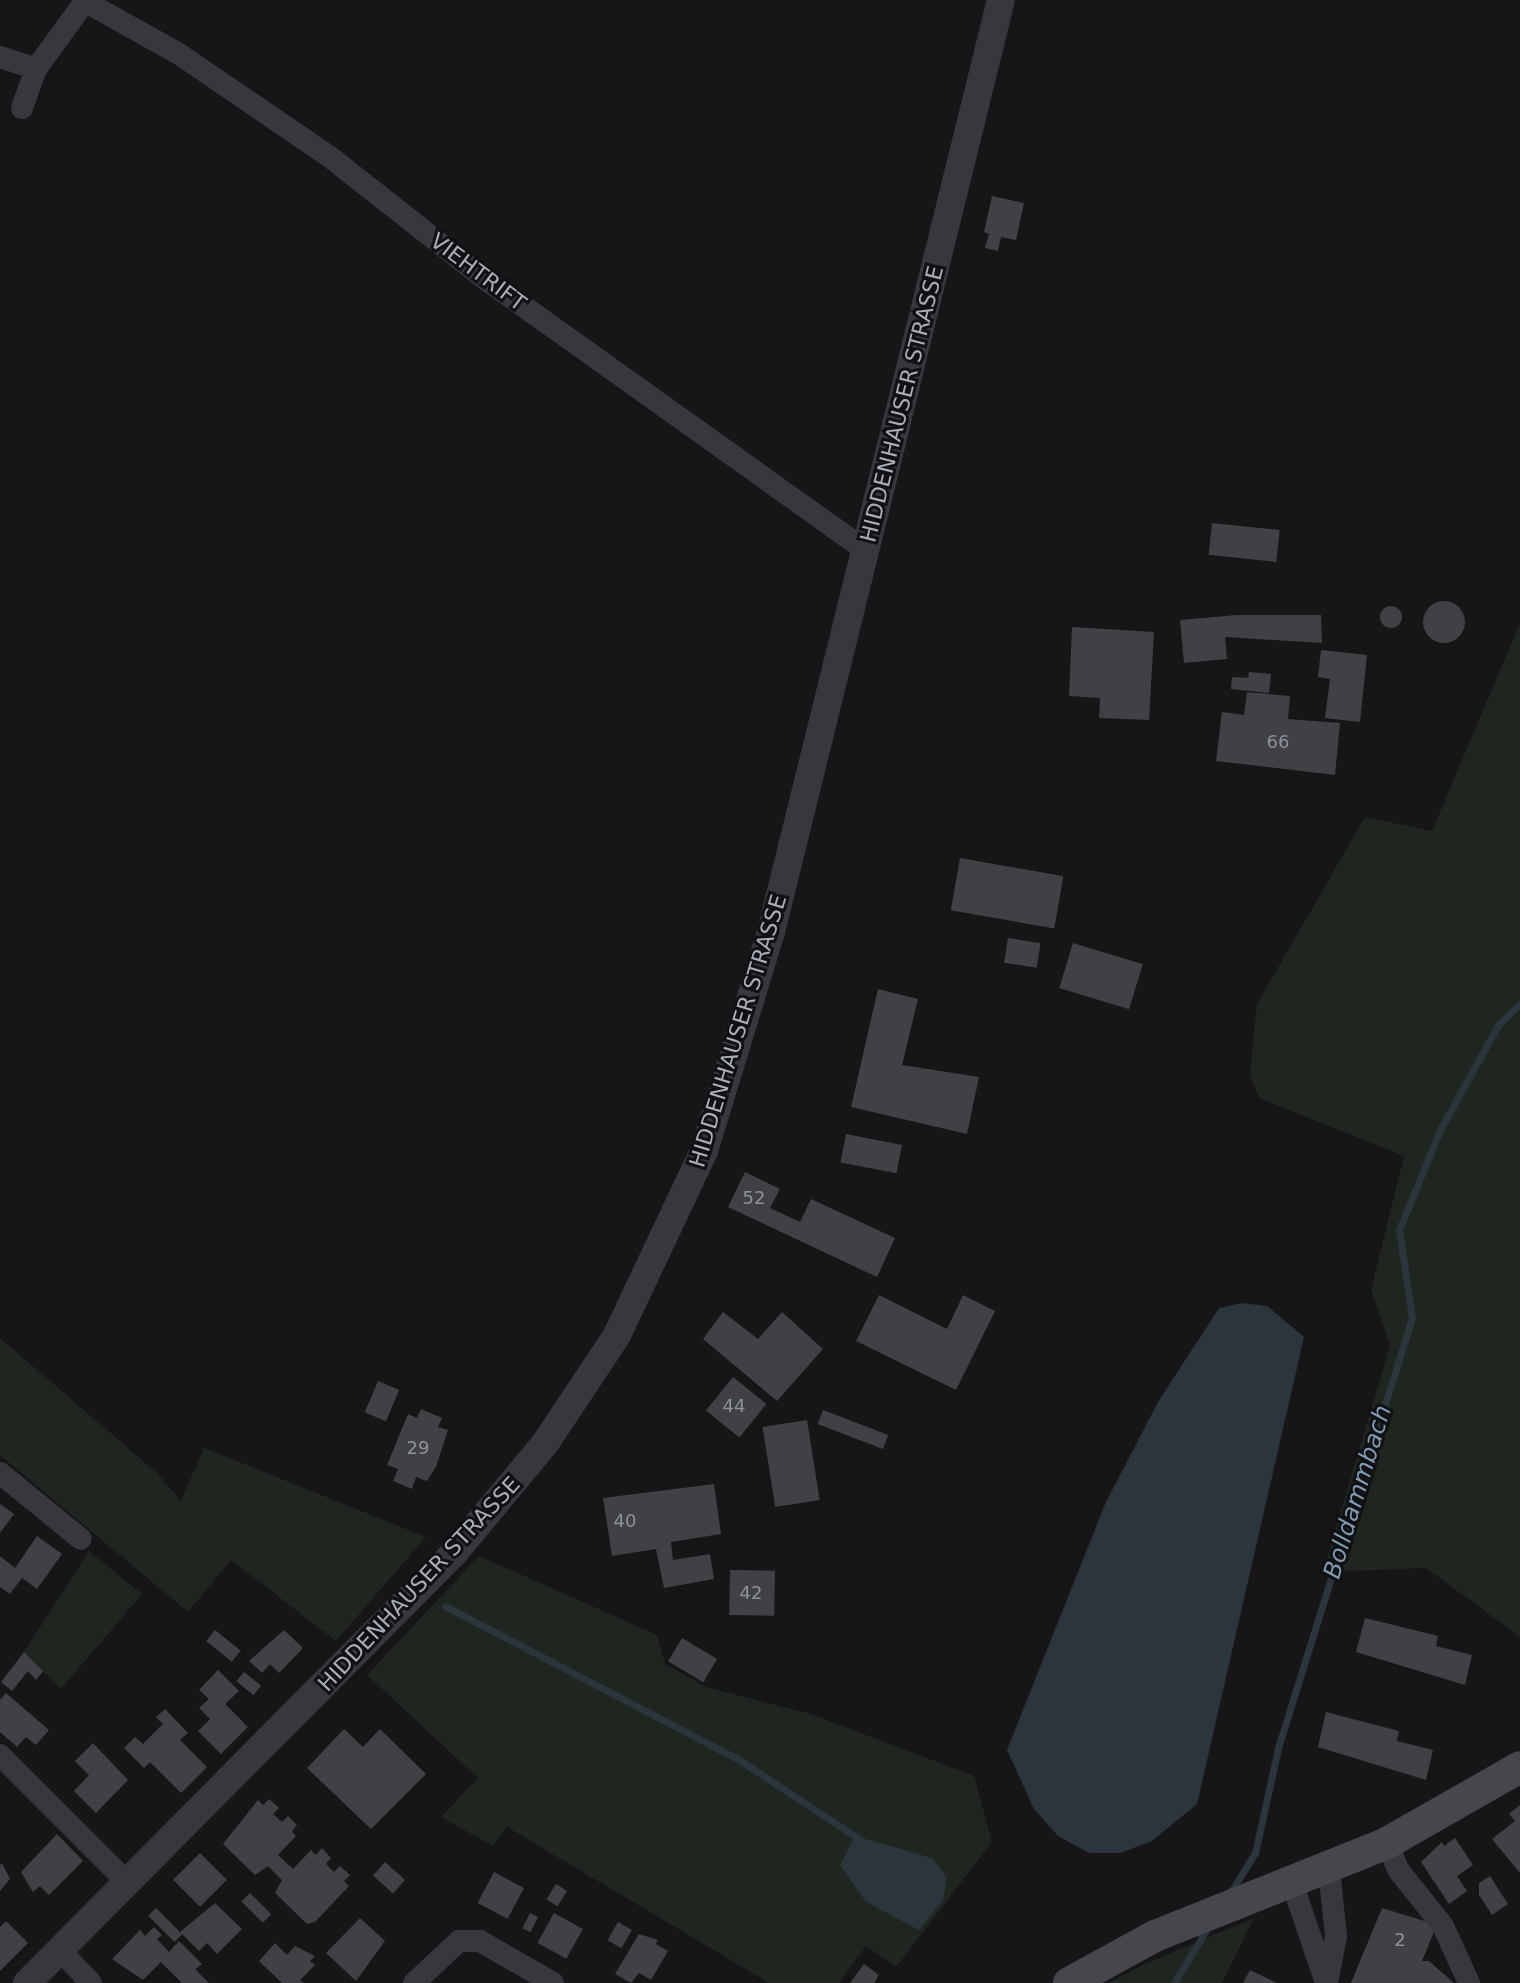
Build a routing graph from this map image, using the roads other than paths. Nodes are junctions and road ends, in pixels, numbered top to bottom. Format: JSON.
{"nodes":[{"id":1,"x":1001,"y":0,"type":"edge"},
{"id":2,"x":86,"y":1,"type":"edge"},
{"id":3,"x":0,"y":57,"type":"edge"},
{"id":4,"x":36,"y":69,"type":"junction"},
{"id":5,"x":22,"y":108,"type":"dead end"},
{"id":6,"x":866,"y":551,"type":"junction"},
{"id":7,"x":0,"y":1473,"type":"edge"},
{"id":8,"x":81,"y":1539,"type":"dead end"},
{"id":9,"x":0,"y":1755,"type":"edge"},
{"id":10,"x":1520,"y":1767,"type":"edge"},
{"id":11,"x":1387,"y":1843,"type":"junction"},
{"id":12,"x":1329,"y":1869,"type":"junction"},
{"id":13,"x":128,"y":1883,"type":"junction"},
{"id":14,"x":1282,"y":1886,"type":"junction"},
{"id":15,"x":60,"y":1950,"type":"junction"},
{"id":16,"x":27,"y":1983,"type":"edge"},
{"id":17,"x":91,"y":1983,"type":"edge"},
{"id":18,"x":414,"y":1983,"type":"edge"},
{"id":19,"x":553,"y":1983,"type":"edge"},
{"id":20,"x":1069,"y":1983,"type":"edge"},
{"id":21,"x":1326,"y":1983,"type":"edge"},
{"id":22,"x":1469,"y":1983,"type":"edge"}],
"edges":[{"from":1,"to":6,"type":"street","name":"HIDDENHAUSER STRASSE"},
{"from":2,"to":4,"type":"street"},
{"from":2,"to":6,"type":"street","name":"VIEHTRIFT"},
{"from":3,"to":4,"type":"street"},
{"from":4,"to":5,"type":"street"},
{"from":6,"to":13,"type":"street","name":"HIDDENHAUSER STRASSE"},
{"from":7,"to":8,"type":"street"},
{"from":9,"to":13,"type":"street"},
{"from":10,"to":11,"type":"main road"},
{"from":11,"to":12,"type":"main road"},
{"from":11,"to":22,"type":"street"},
{"from":12,"to":14,"type":"main road"},
{"from":12,"to":21,"type":"street"},
{"from":13,"to":15,"type":"street","name":"HIDDENHAUSER STRASSE"},
{"from":14,"to":20,"type":"main road"},
{"from":14,"to":21,"type":"street"},
{"from":15,"to":16,"type":"street","name":"HIDDENHAUSER STRASSE"},
{"from":15,"to":17,"type":"street"},
{"from":18,"to":19,"type":"street"}]}
